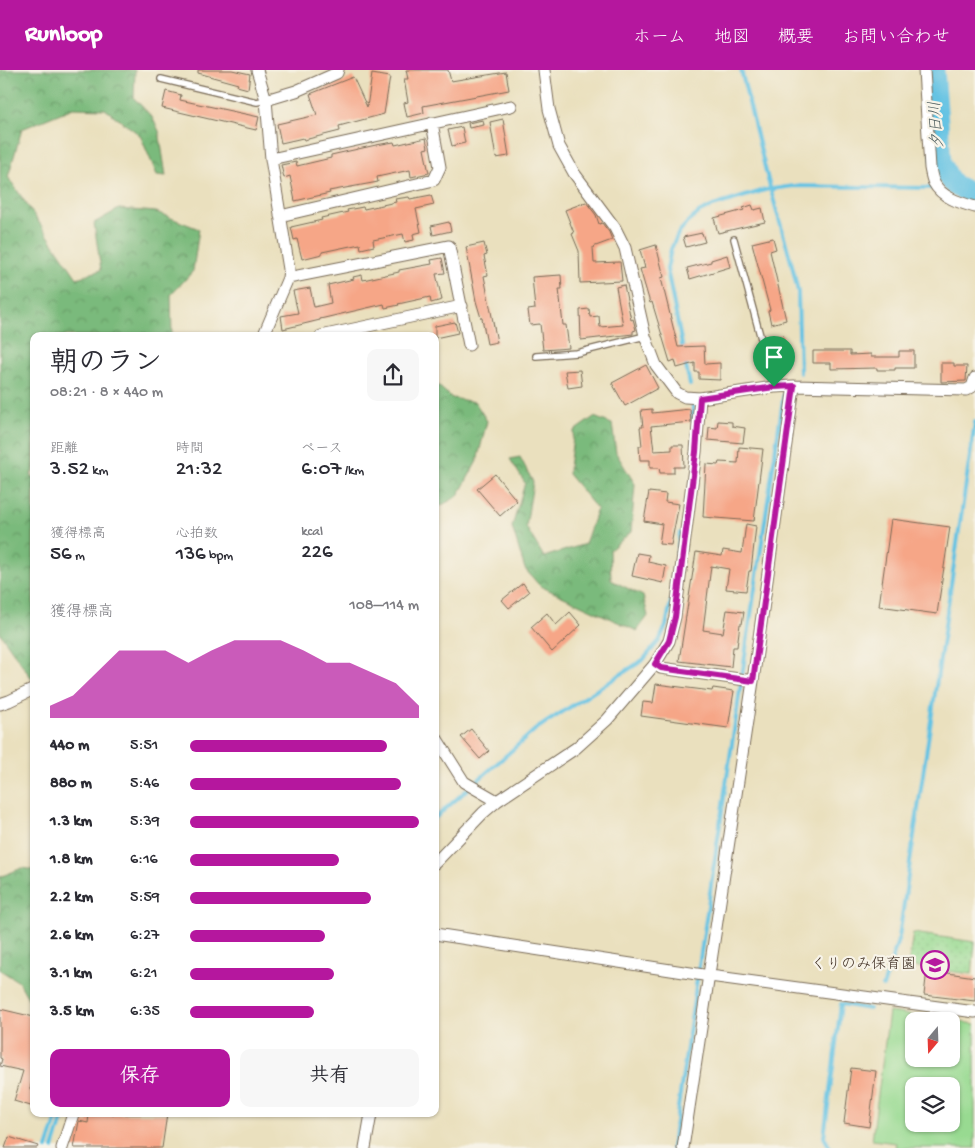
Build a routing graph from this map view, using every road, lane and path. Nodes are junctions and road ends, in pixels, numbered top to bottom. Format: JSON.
{"nodes":[{"id":1,"x":257,"y":70,"type":"edge"},
{"id":2,"x":338,"y":70,"type":"edge"},
{"id":3,"x":544,"y":70,"type":"edge"},
{"id":4,"x":924,"y":70,"type":"edge"},
{"id":5,"x":161,"y":79,"type":"dead end"},
{"id":6,"x":266,"y":100,"type":"junction"},
{"id":7,"x":511,"y":106,"type":"dead end"},
{"id":8,"x":432,"y":123,"type":"junction"},
{"id":9,"x":271,"y":159,"type":"junction"},
{"id":10,"x":975,"y":207,"type":"edge"},
{"id":11,"x":280,"y":216,"type":"junction"},
{"id":12,"x":734,"y":239,"type":"dead end"},
{"id":13,"x":288,"y":278,"type":"junction"},
{"id":14,"x":462,"y":306,"type":"junction"},
{"id":15,"x":265,"y":332,"type":"edge"},
{"id":16,"x":340,"y":332,"type":"edge"},
{"id":17,"x":645,"y":336,"type":"junction"},
{"id":18,"x":469,"y":345,"type":"dead end"},
{"id":19,"x":536,"y":356,"type":"dead end"},
{"id":20,"x":975,"y":378,"type":"edge"},
{"id":21,"x":794,"y":386,"type":"junction"},
{"id":22,"x":774,"y":387,"type":"junction"},
{"id":23,"x":700,"y":398,"type":"junction"},
{"id":24,"x":655,"y":664,"type":"junction"},
{"id":25,"x":753,"y":681,"type":"junction"},
{"id":26,"x":30,"y":691,"type":"edge"},
{"id":27,"x":0,"y":704,"type":"edge"},
{"id":28,"x":439,"y":742,"type":"edge"},
{"id":29,"x":497,"y":801,"type":"junction"},
{"id":30,"x":439,"y":859,"type":"edge"},
{"id":31,"x":439,"y":935,"type":"edge"},
{"id":32,"x":702,"y":974,"type":"junction"},
{"id":33,"x":975,"y":1012,"type":"edge"},
{"id":34,"x":72,"y":1117,"type":"edge"},
{"id":35,"x":370,"y":1117,"type":"edge"},
{"id":36,"x":62,"y":1148,"type":"edge"},
{"id":37,"x":365,"y":1148,"type":"edge"},
{"id":38,"x":682,"y":1148,"type":"edge"}],
"edges":[{"from":1,"to":6,"type":"street"},
{"from":2,"to":6,"type":"street"},
{"from":3,"to":17,"type":"street"},
{"from":4,"to":10,"type":"street"},
{"from":5,"to":6,"type":"lane"},
{"from":6,"to":9,"type":"street"},
{"from":7,"to":8,"type":"street"},
{"from":8,"to":9,"type":"street"},
{"from":8,"to":11,"type":"street"},
{"from":9,"to":11,"type":"street"},
{"from":11,"to":13,"type":"street"},
{"from":12,"to":22,"type":"lane"},
{"from":13,"to":14,"type":"street"},
{"from":13,"to":15,"type":"street"},
{"from":14,"to":16,"type":"street"},
{"from":14,"to":18,"type":"street"},
{"from":17,"to":19,"type":"lane"},
{"from":17,"to":23,"type":"street"},
{"from":20,"to":21,"type":"street"},
{"from":21,"to":22,"type":"street"},
{"from":21,"to":25,"type":"street"},
{"from":22,"to":23,"type":"street"},
{"from":23,"to":24,"type":"street"},
{"from":24,"to":25,"type":"street"},
{"from":24,"to":29,"type":"street"},
{"from":25,"to":32,"type":"street"},
{"from":26,"to":27,"type":"street"},
{"from":28,"to":29,"type":"street"},
{"from":29,"to":30,"type":"street"},
{"from":31,"to":32,"type":"street"},
{"from":32,"to":33,"type":"street"},
{"from":32,"to":38,"type":"street"},
{"from":34,"to":36,"type":"street"},
{"from":35,"to":37,"type":"street"}]}
